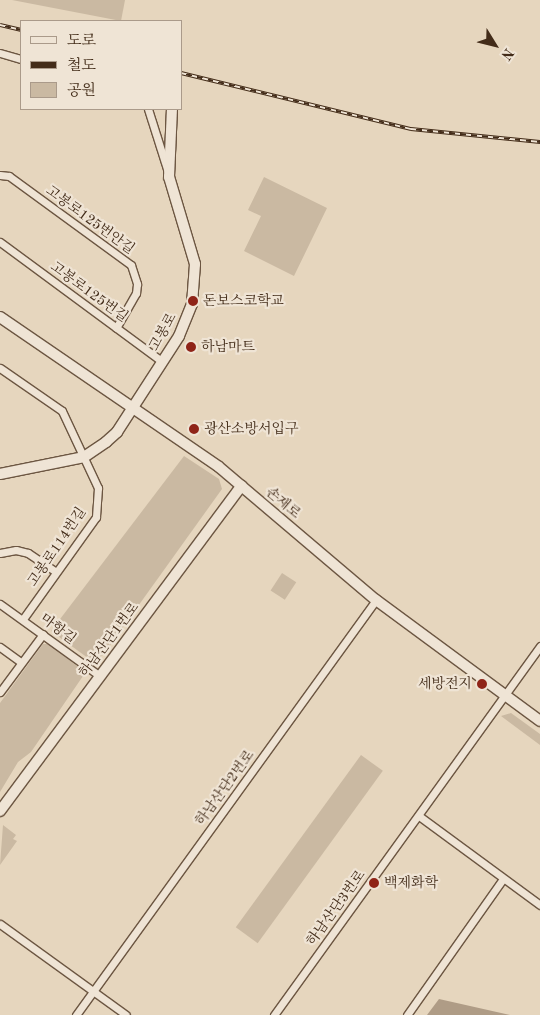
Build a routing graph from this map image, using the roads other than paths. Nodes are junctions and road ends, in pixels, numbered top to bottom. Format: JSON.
{"nodes":[{"id":1,"x":0,"y":53,"type":"edge"},
{"id":2,"x":20,"y":59,"type":"edge"},
{"id":3,"x":148,"y":110,"type":"edge"},
{"id":4,"x":172,"y":110,"type":"edge"},
{"id":5,"x":0,"y":176,"type":"edge"},
{"id":6,"x":169,"y":176,"type":"junction"},
{"id":7,"x":0,"y":242,"type":"edge"},
{"id":8,"x":0,"y":318,"type":"edge"},
{"id":9,"x":116,"y":328,"type":"junction"},
{"id":10,"x":163,"y":362,"type":"junction"},
{"id":11,"x":0,"y":368,"type":"edge"},
{"id":12,"x":132,"y":409,"type":"junction"},
{"id":13,"x":84,"y":457,"type":"junction"},
{"id":14,"x":0,"y":474,"type":"edge"},
{"id":15,"x":241,"y":486,"type":"junction"},
{"id":16,"x":0,"y":553,"type":"edge"},
{"id":17,"x":56,"y":571,"type":"junction"},
{"id":18,"x":376,"y":600,"type":"junction"},
{"id":19,"x":0,"y":604,"type":"edge"},
{"id":20,"x":23,"y":619,"type":"junction"},
{"id":21,"x":43,"y":634,"type":"junction"},
{"id":22,"x":540,"y":646,"type":"edge"},
{"id":23,"x":0,"y":647,"type":"edge"},
{"id":24,"x":21,"y":662,"type":"junction"},
{"id":25,"x":100,"y":676,"type":"junction"},
{"id":26,"x":0,"y":692,"type":"edge"},
{"id":27,"x":504,"y":696,"type":"junction"},
{"id":28,"x":540,"y":721,"type":"edge"},
{"id":29,"x":0,"y":811,"type":"edge"},
{"id":30,"x":419,"y":816,"type":"junction"},
{"id":31,"x":503,"y":879,"type":"junction"},
{"id":32,"x":540,"y":905,"type":"edge"},
{"id":33,"x":0,"y":924,"type":"edge"},
{"id":34,"x":94,"y":991,"type":"junction"},
{"id":35,"x":76,"y":1015,"type":"edge"},
{"id":36,"x":126,"y":1015,"type":"edge"},
{"id":37,"x":274,"y":1015,"type":"edge"},
{"id":38,"x":407,"y":1015,"type":"edge"}],
"edges":[{"from":1,"to":2,"type":"street"},
{"from":3,"to":6,"type":"street"},
{"from":4,"to":6,"type":"main road","name":"고봉로"},
{"from":5,"to":9,"type":"street","name":"고봉로125번안길"},
{"from":6,"to":10,"type":"main road","name":"고봉로"},
{"from":7,"to":9,"type":"street","name":"고봉로125번길"},
{"from":8,"to":12,"type":"main road","name":"손재로"},
{"from":9,"to":10,"type":"street","name":"고봉로125번길"},
{"from":10,"to":12,"type":"main road","name":"고봉로"},
{"from":11,"to":13,"type":"street","name":"고봉로114번길"},
{"from":12,"to":13,"type":"main road","name":"고봉로"},
{"from":12,"to":15,"type":"main road","name":"손재로"},
{"from":13,"to":14,"type":"main road","name":"고봉로"},
{"from":13,"to":17,"type":"street","name":"고봉로114번길"},
{"from":15,"to":18,"type":"main road","name":"손재로"},
{"from":15,"to":25,"type":"main road","name":"하남산단1번로"},
{"from":16,"to":17,"type":"street"},
{"from":17,"to":20,"type":"street","name":"고봉로114번길"},
{"from":18,"to":27,"type":"main road","name":"손재로"},
{"from":18,"to":34,"type":"street","name":"하남산단2번로"},
{"from":19,"to":20,"type":"street","name":"마항길"},
{"from":20,"to":21,"type":"street","name":"마항길"},
{"from":21,"to":24,"type":"street"},
{"from":21,"to":25,"type":"street","name":"마항길"},
{"from":22,"to":27,"type":"street","name":"하남산단3번로"},
{"from":23,"to":24,"type":"street"},
{"from":24,"to":26,"type":"street"},
{"from":25,"to":29,"type":"main road","name":"하남산단1번로"},
{"from":27,"to":28,"type":"main road","name":"손재로"},
{"from":27,"to":30,"type":"street","name":"하남산단3번로"},
{"from":30,"to":31,"type":"street"},
{"from":30,"to":37,"type":"street","name":"하남산단3번로"},
{"from":31,"to":32,"type":"street"},
{"from":31,"to":38,"type":"street"},
{"from":33,"to":34,"type":"street"},
{"from":34,"to":35,"type":"street","name":"하남산단2번로"},
{"from":34,"to":36,"type":"street"}]}
